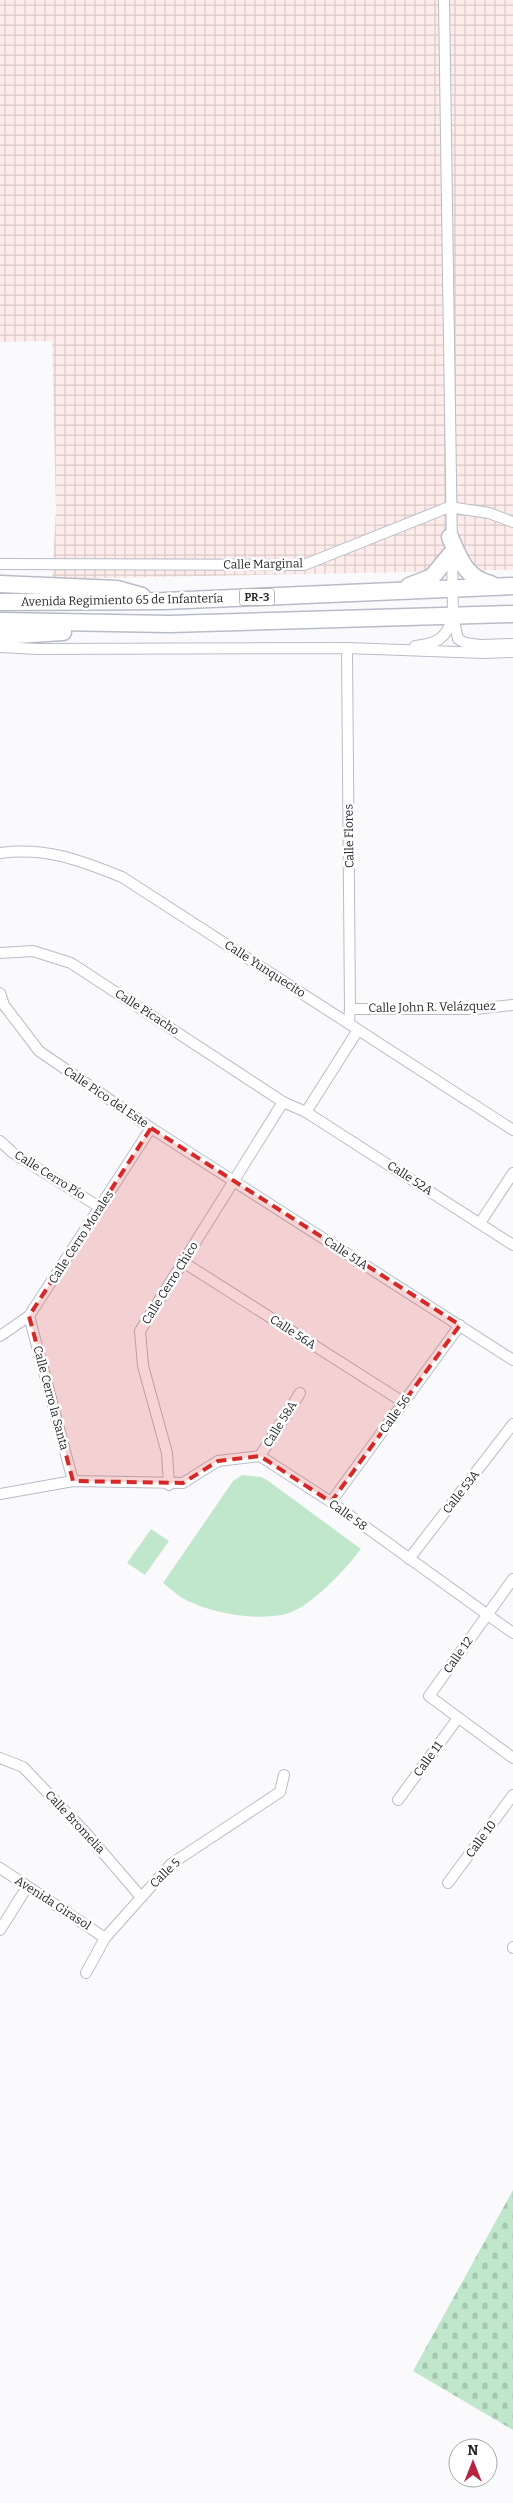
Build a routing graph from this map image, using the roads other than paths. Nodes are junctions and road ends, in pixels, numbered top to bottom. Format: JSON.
{"nodes":[{"id":1,"x":444,"y":0,"type":"edge"},
{"id":2,"x":449,"y":507,"type":"junction"},
{"id":3,"x":513,"y":522,"type":"edge"},
{"id":4,"x":450,"y":537,"type":"junction"},
{"id":5,"x":451,"y":554,"type":"junction"},
{"id":6,"x":0,"y":564,"type":"edge"},
{"id":7,"x":0,"y":584,"type":"edge"},
{"id":8,"x":507,"y":586,"type":"edge"},
{"id":9,"x":452,"y":589,"type":"junction"},
{"id":10,"x":391,"y":591,"type":"junction"},
{"id":11,"x":164,"y":601,"type":"junction"},
{"id":12,"x":0,"y":602,"type":"edge"},
{"id":13,"x":513,"y":614,"type":"edge"},
{"id":14,"x":452,"y":616,"type":"junction"},
{"id":15,"x":0,"y":621,"type":"edge"},
{"id":16,"x":169,"y":624,"type":"junction"},
{"id":17,"x":0,"y":636,"type":"edge"},
{"id":18,"x":513,"y":644,"type":"edge"},
{"id":19,"x":0,"y":647,"type":"edge"},
{"id":20,"x":347,"y":648,"type":"junction"},
{"id":21,"x":387,"y":649,"type":"junction"},
{"id":22,"x":513,"y":652,"type":"edge"},
{"id":23,"x":0,"y":854,"type":"edge"},
{"id":24,"x":0,"y":953,"type":"edge"},
{"id":25,"x":0,"y":993,"type":"edge"},
{"id":26,"x":513,"y":1005,"type":"edge"},
{"id":27,"x":350,"y":1009,"type":"junction"},
{"id":28,"x":348,"y":1023,"type":"junction"},
{"id":29,"x":358,"y":1030,"type":"junction"},
{"id":30,"x":283,"y":1102,"type":"junction"},
{"id":31,"x":306,"y":1112,"type":"junction"},
{"id":32,"x":151,"y":1128,"type":"junction"},
{"id":33,"x":513,"y":1130,"type":"edge"},
{"id":34,"x":0,"y":1141,"type":"edge"},
{"id":35,"x":513,"y":1174,"type":"edge"},
{"id":36,"x":233,"y":1181,"type":"junction"},
{"id":37,"x":101,"y":1208,"type":"junction"},
{"id":38,"x":480,"y":1223,"type":"junction"},
{"id":39,"x":513,"y":1245,"type":"edge"},
{"id":40,"x":183,"y":1262,"type":"junction"},
{"id":41,"x":29,"y":1316,"type":"junction"},
{"id":42,"x":460,"y":1326,"type":"junction"},
{"id":43,"x":0,"y":1336,"type":"edge"},
{"id":44,"x":513,"y":1360,"type":"edge"},
{"id":45,"x":300,"y":1393,"type":"dead end"},
{"id":46,"x":403,"y":1402,"type":"junction"},
{"id":47,"x":513,"y":1424,"type":"edge"},
{"id":48,"x":260,"y":1456,"type":"junction"},
{"id":49,"x":73,"y":1481,"type":"junction"},
{"id":50,"x":168,"y":1484,"type":"junction"},
{"id":51,"x":0,"y":1494,"type":"edge"},
{"id":52,"x":332,"y":1502,"type":"junction"},
{"id":53,"x":409,"y":1559,"type":"junction"},
{"id":54,"x":513,"y":1579,"type":"edge"},
{"id":55,"x":486,"y":1614,"type":"junction"},
{"id":56,"x":513,"y":1634,"type":"edge"},
{"id":57,"x":458,"y":1718,"type":"junction"},
{"id":58,"x":0,"y":1758,"type":"edge"},
{"id":59,"x":513,"y":1758,"type":"edge"},
{"id":60,"x":284,"y":1775,"type":"dead end"},
{"id":61,"x":513,"y":1795,"type":"edge"},
{"id":62,"x":398,"y":1800,"type":"dead end"},
{"id":63,"x":0,"y":1868,"type":"edge"},
{"id":64,"x":448,"y":1882,"type":"dead end"},
{"id":65,"x":28,"y":1887,"type":"junction"},
{"id":66,"x":141,"y":1897,"type":"junction"},
{"id":67,"x":0,"y":1930,"type":"edge"},
{"id":68,"x":105,"y":1938,"type":"junction"},
{"id":69,"x":86,"y":1972,"type":"dead end"}],
"edges":[{"from":1,"to":2,"type":"street"},
{"from":2,"to":3,"type":"street"},
{"from":2,"to":4,"type":"street"},
{"from":2,"to":6,"type":"street","name":"Calle Marginal"},
{"from":4,"to":5,"type":"street"},
{"from":4,"to":8,"type":"main road"},
{"from":5,"to":9,"type":"street"},
{"from":5,"to":10,"type":"main road"},
{"from":7,"to":11,"type":"main road"},
{"from":8,"to":9,"type":"main road","name":"Avenida Regimiento 65 de Infantería","number":"PR-3"},
{"from":9,"to":10,"type":"main road","name":"Avenida Regimiento 65 de Infantería","number":"PR-3"},
{"from":9,"to":14,"type":"street"},
{"from":10,"to":11,"type":"main road","name":"Avenida Regimiento 65 de Infantería","number":"PR-3"},
{"from":11,"to":12,"type":"main road","name":"Avenida Regimiento 65 de Infantería","number":"PR-3"},
{"from":13,"to":14,"type":"main road","name":"Avenida Regimiento 65 de Infantería","number":"PR-3"},
{"from":14,"to":16,"type":"main road","name":"Avenida Regimiento 65 de Infantería","number":"PR-3"},
{"from":14,"to":18,"type":"street"},
{"from":14,"to":21,"type":"street"},
{"from":15,"to":16,"type":"main road","name":"Avenida Regimiento 65 de Infantería","number":"PR-3"},
{"from":16,"to":17,"type":"main road"},
{"from":19,"to":20,"type":"street"},
{"from":20,"to":21,"type":"street"},
{"from":20,"to":27,"type":"street","name":"Calle Flores"},
{"from":21,"to":22,"type":"street"},
{"from":23,"to":28,"type":"street","name":"Calle Yunquecito"},
{"from":24,"to":30,"type":"street","name":"Calle Picacho"},
{"from":25,"to":32,"type":"street","name":"Calle Pico del Este"},
{"from":26,"to":27,"type":"street","name":"Calle John R. Velázquez"},
{"from":27,"to":28,"type":"street","name":"Calle Flores"},
{"from":28,"to":29,"type":"street","name":"Calle Yunquecito"},
{"from":29,"to":31,"type":"street"},
{"from":29,"to":33,"type":"street","name":"Calle Yunquecito"},
{"from":30,"to":31,"type":"street","name":"Calle Picacho"},
{"from":30,"to":36,"type":"street","name":"Calle Cerro Chico"},
{"from":31,"to":38,"type":"street","name":"Calle 52A"},
{"from":32,"to":36,"type":"street","name":"Calle Pico del Este"},
{"from":32,"to":37,"type":"street","name":"Calle Cerro Morales"},
{"from":34,"to":37,"type":"street","name":"Calle Cerro Pío"},
{"from":35,"to":38,"type":"street"},
{"from":36,"to":40,"type":"street","name":"Calle Cerro Chico"},
{"from":36,"to":42,"type":"street","name":"Calle 51A"},
{"from":37,"to":41,"type":"street","name":"Calle Cerro Morales"},
{"from":38,"to":39,"type":"street","name":"Calle 52A"},
{"from":40,"to":46,"type":"street","name":"Calle 56A"},
{"from":40,"to":50,"type":"street","name":"Calle Cerro Chico"},
{"from":41,"to":43,"type":"street","name":"Calle Cerro Morales"},
{"from":41,"to":49,"type":"street","name":"Calle Cerro la Santa"},
{"from":42,"to":44,"type":"street","name":"Calle 51A"},
{"from":42,"to":46,"type":"street","name":"Calle 56"},
{"from":45,"to":48,"type":"street","name":"Calle 58A"},
{"from":46,"to":52,"type":"street","name":"Calle 56"},
{"from":47,"to":53,"type":"street","name":"Calle 53A"},
{"from":48,"to":50,"type":"street"},
{"from":48,"to":52,"type":"street","name":"Calle 58"},
{"from":49,"to":50,"type":"street"},
{"from":49,"to":51,"type":"street"},
{"from":52,"to":53,"type":"street","name":"Calle 58"},
{"from":53,"to":55,"type":"street","name":"Calle 58"},
{"from":54,"to":55,"type":"street","name":"Calle 12"},
{"from":55,"to":56,"type":"street","name":"Calle 58"},
{"from":55,"to":57,"type":"street","name":"Calle 12"},
{"from":57,"to":59,"type":"street"},
{"from":57,"to":62,"type":"street","name":"Calle 11"},
{"from":58,"to":66,"type":"street","name":"Calle Bromelia"},
{"from":60,"to":66,"type":"street","name":"Calle 5"},
{"from":61,"to":64,"type":"street","name":"Calle 10"},
{"from":63,"to":65,"type":"street","name":"Avenida Girasol"},
{"from":65,"to":67,"type":"street"},
{"from":65,"to":68,"type":"street","name":"Avenida Girasol"},
{"from":66,"to":68,"type":"street","name":"Calle 5"},
{"from":68,"to":69,"type":"street","name":"Calle 5"}]}
